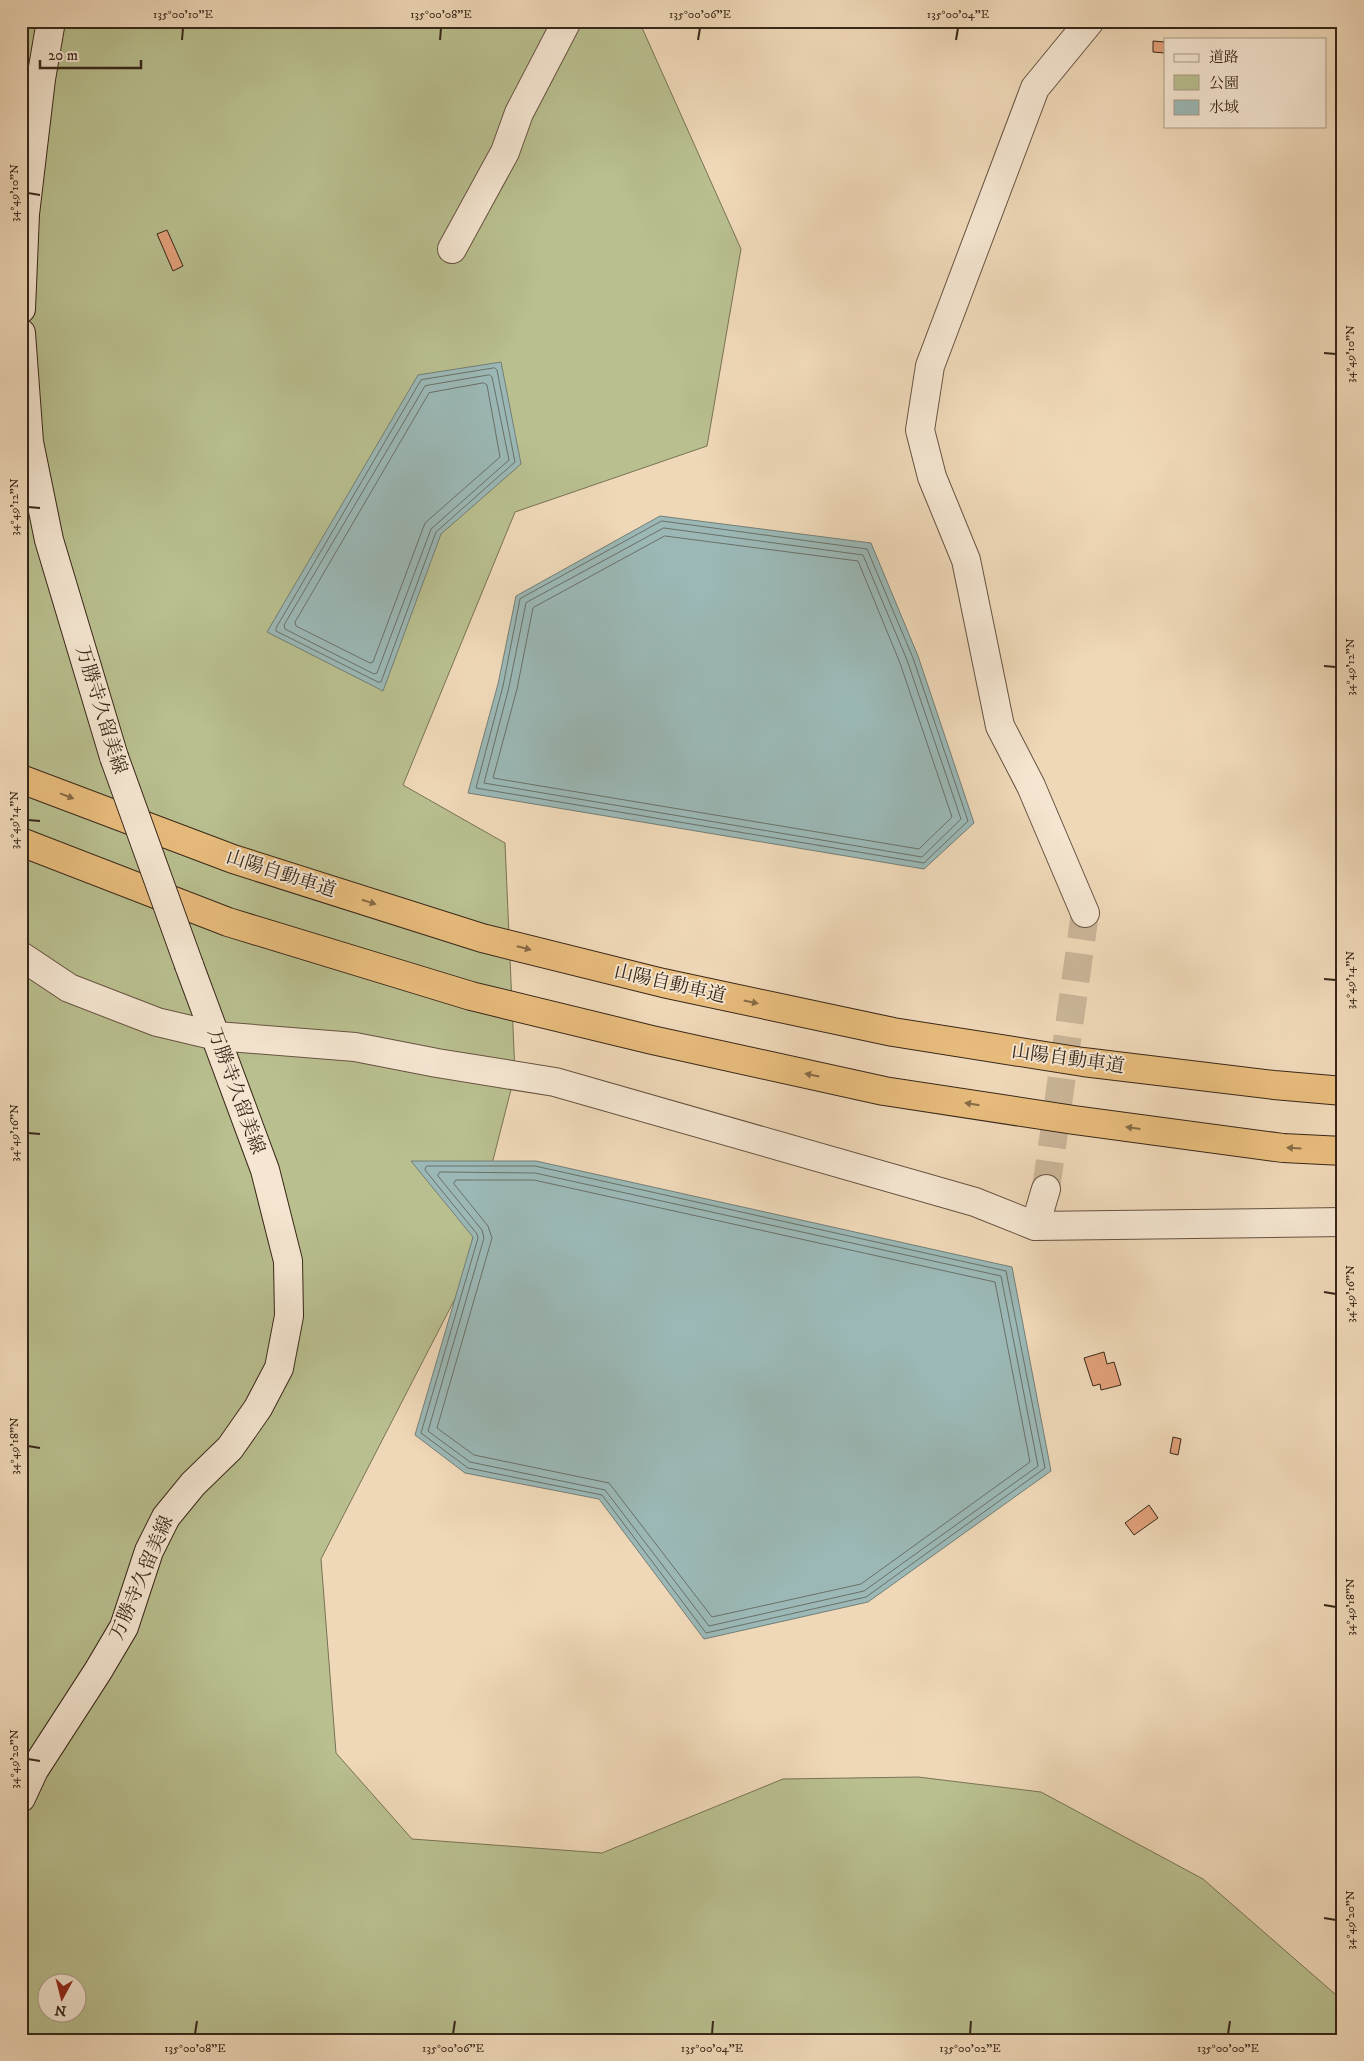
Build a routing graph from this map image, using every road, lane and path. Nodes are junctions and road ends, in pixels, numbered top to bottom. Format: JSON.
{"nodes":[{"id":1,"x":51,"y":21,"type":"edge"},
{"id":2,"x":567,"y":21,"type":"edge"},
{"id":3,"x":1090,"y":21,"type":"edge"},
{"id":4,"x":452,"y":249,"type":"dead end"},
{"id":5,"x":21,"y":309,"type":"edge"},
{"id":6,"x":21,"y":333,"type":"edge"},
{"id":7,"x":21,"y":779,"type":"edge"},
{"id":8,"x":21,"y":842,"type":"edge"},
{"id":9,"x":1084,"y":913,"type":"tunnel mouth"},
{"id":10,"x":21,"y":956,"type":"edge"},
{"id":11,"x":216,"y":1036,"type":"junction"},
{"id":12,"x":1343,"y":1090,"type":"edge"},
{"id":13,"x":1343,"y":1151,"type":"edge"},
{"id":14,"x":1046,"y":1189,"type":"tunnel mouth"},
{"id":15,"x":1343,"y":1222,"type":"edge"},
{"id":16,"x":1036,"y":1226,"type":"junction"},
{"id":17,"x":21,"y":1798,"type":"edge"}],
"edges":[{"from":1,"to":5,"type":"street"},
{"from":2,"to":4,"type":"street"},
{"from":3,"to":9,"type":"street"},
{"from":6,"to":11,"type":"street","name":"万勝寺久留美線","bridge":true},
{"from":7,"to":12,"type":"highway","name":"山陽自動車道","one_way":true},
{"from":13,"to":8,"type":"highway","one_way":true},
{"from":10,"to":11,"type":"street"},
{"from":11,"to":16,"type":"street"},
{"from":11,"to":17,"type":"street","name":"万勝寺久留美線"},
{"from":14,"to":16,"type":"street"},
{"from":15,"to":16,"type":"street"}]}
